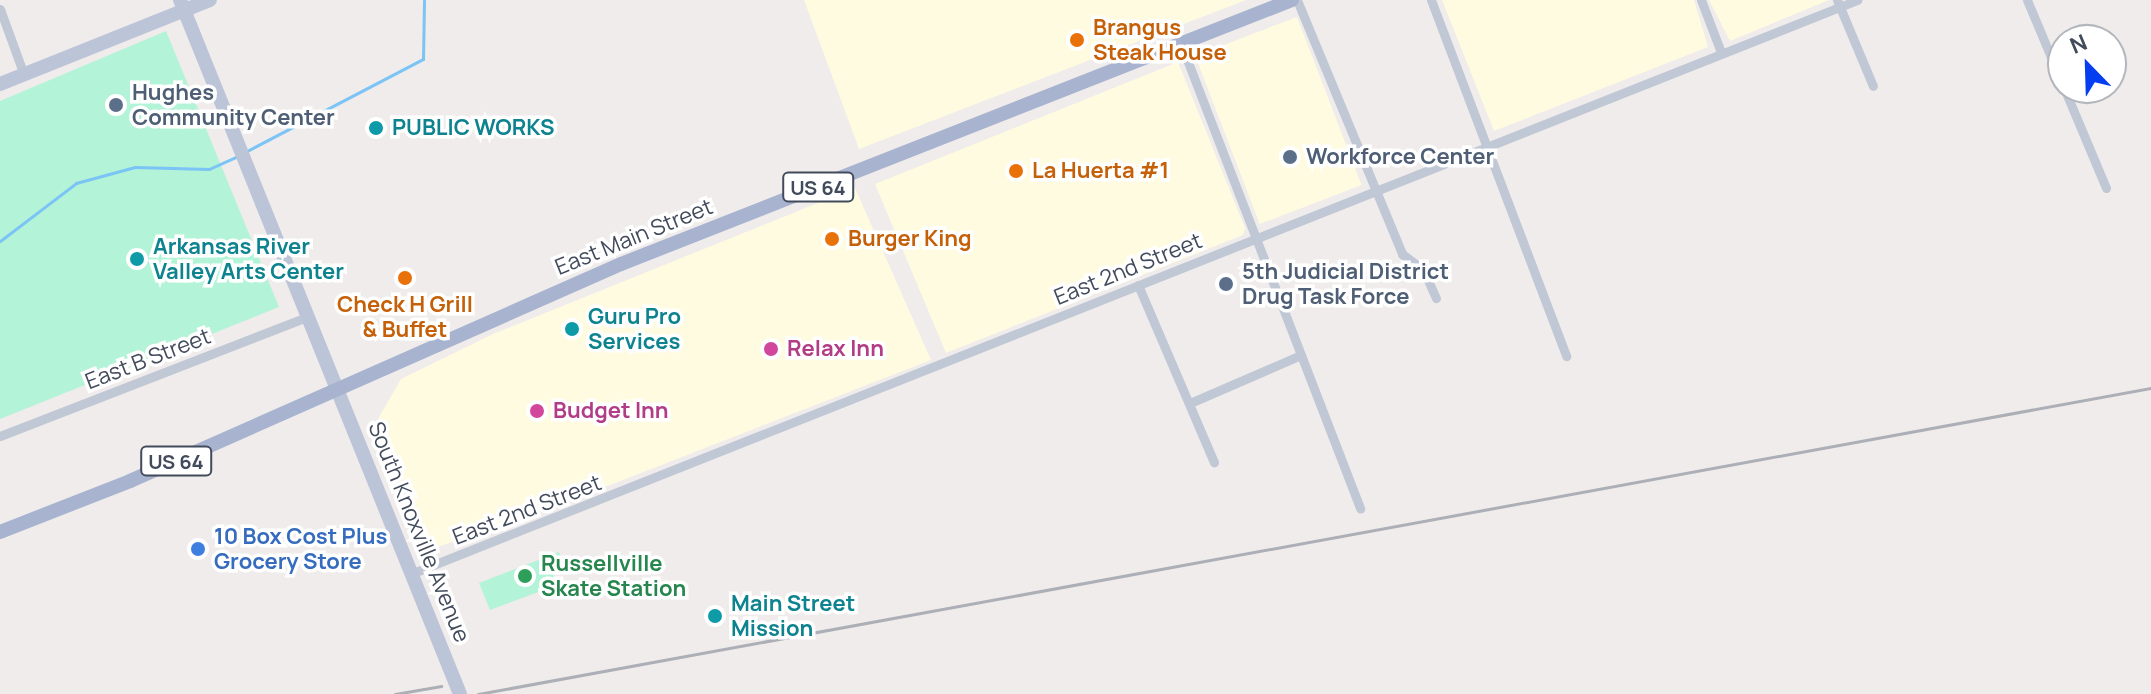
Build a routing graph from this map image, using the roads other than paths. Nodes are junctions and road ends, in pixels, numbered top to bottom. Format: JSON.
{"nodes":[{"id":1,"x":210,"y":0,"type":"edge"},
{"id":2,"x":1295,"y":0,"type":"edge"},
{"id":3,"x":1431,"y":0,"type":"edge"},
{"id":4,"x":1701,"y":0,"type":"edge"},
{"id":5,"x":1857,"y":0,"type":"edge"},
{"id":6,"x":2027,"y":0,"type":"edge"},
{"id":7,"x":1839,"y":3,"type":"edge"},
{"id":8,"x":182,"y":5,"type":"edge"},
{"id":9,"x":0,"y":9,"type":"edge"},
{"id":10,"x":1181,"y":44,"type":"junction"},
{"id":11,"x":1721,"y":52,"type":"junction"},
{"id":12,"x":24,"y":75,"type":"junction"},
{"id":13,"x":0,"y":84,"type":"edge"},
{"id":14,"x":1873,"y":86,"type":"dead end"},
{"id":15,"x":1488,"y":146,"type":"junction"},
{"id":16,"x":2106,"y":188,"type":"dead end"},
{"id":17,"x":1372,"y":190,"type":"junction"},
{"id":18,"x":1255,"y":238,"type":"junction"},
{"id":19,"x":1138,"y":285,"type":"junction"},
{"id":20,"x":1436,"y":298,"type":"dead end"},
{"id":21,"x":309,"y":316,"type":"junction"},
{"id":22,"x":1301,"y":355,"type":"junction"},
{"id":23,"x":1566,"y":356,"type":"dead end"},
{"id":24,"x":337,"y":386,"type":"junction"},
{"id":25,"x":1190,"y":403,"type":"junction"},
{"id":26,"x":0,"y":436,"type":"edge"},
{"id":27,"x":1214,"y":462,"type":"dead end"},
{"id":28,"x":1360,"y":509,"type":"dead end"},
{"id":29,"x":0,"y":532,"type":"edge"},
{"id":30,"x":413,"y":573,"type":"junction"},
{"id":31,"x":460,"y":694,"type":"edge"}],
"edges":[{"from":1,"to":8,"type":"main road"},
{"from":2,"to":10,"type":"main road","name":"East Main Street","number":"US 64"},
{"from":2,"to":17,"type":"street"},
{"from":3,"to":15,"type":"street"},
{"from":4,"to":11,"type":"street"},
{"from":5,"to":7,"type":"street","name":"East 2nd Street"},
{"from":6,"to":16,"type":"street"},
{"from":7,"to":11,"type":"street","name":"East 2nd Street"},
{"from":7,"to":14,"type":"street"},
{"from":8,"to":12,"type":"main road"},
{"from":8,"to":21,"type":"main road","name":"South Knoxville Avenue"},
{"from":9,"to":12,"type":"street"},
{"from":10,"to":18,"type":"street"},
{"from":10,"to":24,"type":"main road","name":"East Main Street","number":"US 64"},
{"from":11,"to":15,"type":"street","name":"East 2nd Street"},
{"from":12,"to":13,"type":"main road"},
{"from":15,"to":17,"type":"street","name":"East 2nd Street"},
{"from":15,"to":23,"type":"street"},
{"from":17,"to":18,"type":"street","name":"East 2nd Street"},
{"from":17,"to":20,"type":"street"},
{"from":18,"to":19,"type":"street","name":"East 2nd Street"},
{"from":18,"to":22,"type":"street"},
{"from":19,"to":25,"type":"street"},
{"from":19,"to":30,"type":"street","name":"East 2nd Street"},
{"from":21,"to":24,"type":"main road","name":"South Knoxville Avenue"},
{"from":21,"to":26,"type":"street","name":"East B Street"},
{"from":22,"to":25,"type":"street"},
{"from":22,"to":28,"type":"street"},
{"from":24,"to":29,"type":"main road","name":"East Main Street","number":"US 64"},
{"from":24,"to":30,"type":"main road","name":"South Knoxville Avenue"},
{"from":25,"to":27,"type":"street"},
{"from":30,"to":31,"type":"main road","name":"South Knoxville Avenue"}]}
